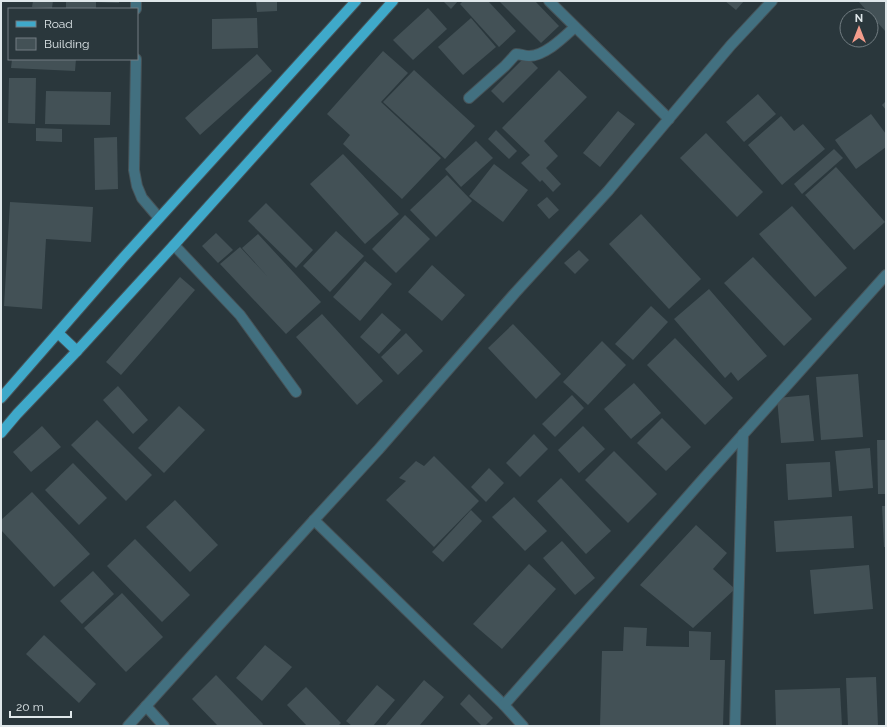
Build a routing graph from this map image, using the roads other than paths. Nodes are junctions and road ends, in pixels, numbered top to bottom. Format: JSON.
{"nodes":[{"id":1,"x":356,"y":1,"type":"edge"},
{"id":2,"x":393,"y":1,"type":"edge"},
{"id":3,"x":549,"y":1,"type":"edge"},
{"id":4,"x":772,"y":1,"type":"edge"},
{"id":5,"x":575,"y":27,"type":"junction"},
{"id":6,"x":136,"y":60,"type":"edge"},
{"id":7,"x":469,"y":98,"type":"dead end"},
{"id":8,"x":669,"y":119,"type":"junction"},
{"id":9,"x":159,"y":218,"type":"junction"},
{"id":10,"x":174,"y":245,"type":"junction"},
{"id":11,"x":886,"y":275,"type":"edge"},
{"id":12,"x":58,"y":333,"type":"junction"},
{"id":13,"x":77,"y":351,"type":"junction"},
{"id":14,"x":296,"y":392,"type":"dead end"},
{"id":15,"x":1,"y":398,"type":"edge"},
{"id":16,"x":1,"y":433,"type":"edge"},
{"id":17,"x":743,"y":434,"type":"junction"},
{"id":18,"x":314,"y":520,"type":"junction"},
{"id":19,"x":504,"y":705,"type":"junction"},
{"id":20,"x":146,"y":706,"type":"junction"},
{"id":21,"x":128,"y":726,"type":"edge"},
{"id":22,"x":164,"y":726,"type":"edge"},
{"id":23,"x":523,"y":726,"type":"edge"},
{"id":24,"x":735,"y":726,"type":"edge"}],
"edges":[{"from":1,"to":9,"type":"main road"},
{"from":2,"to":10,"type":"main road"},
{"from":3,"to":5,"type":"street"},
{"from":4,"to":8,"type":"street"},
{"from":5,"to":7,"type":"street"},
{"from":5,"to":8,"type":"street"},
{"from":6,"to":9,"type":"street"},
{"from":8,"to":18,"type":"street"},
{"from":9,"to":12,"type":"main road"},
{"from":10,"to":13,"type":"main road"},
{"from":10,"to":14,"type":"street"},
{"from":11,"to":17,"type":"street"},
{"from":12,"to":13,"type":"main road"},
{"from":12,"to":15,"type":"main road"},
{"from":13,"to":16,"type":"main road"},
{"from":17,"to":19,"type":"street"},
{"from":17,"to":24,"type":"street"},
{"from":18,"to":19,"type":"street"},
{"from":18,"to":20,"type":"street"},
{"from":19,"to":23,"type":"street"},
{"from":20,"to":21,"type":"street"},
{"from":20,"to":22,"type":"street"}]}
